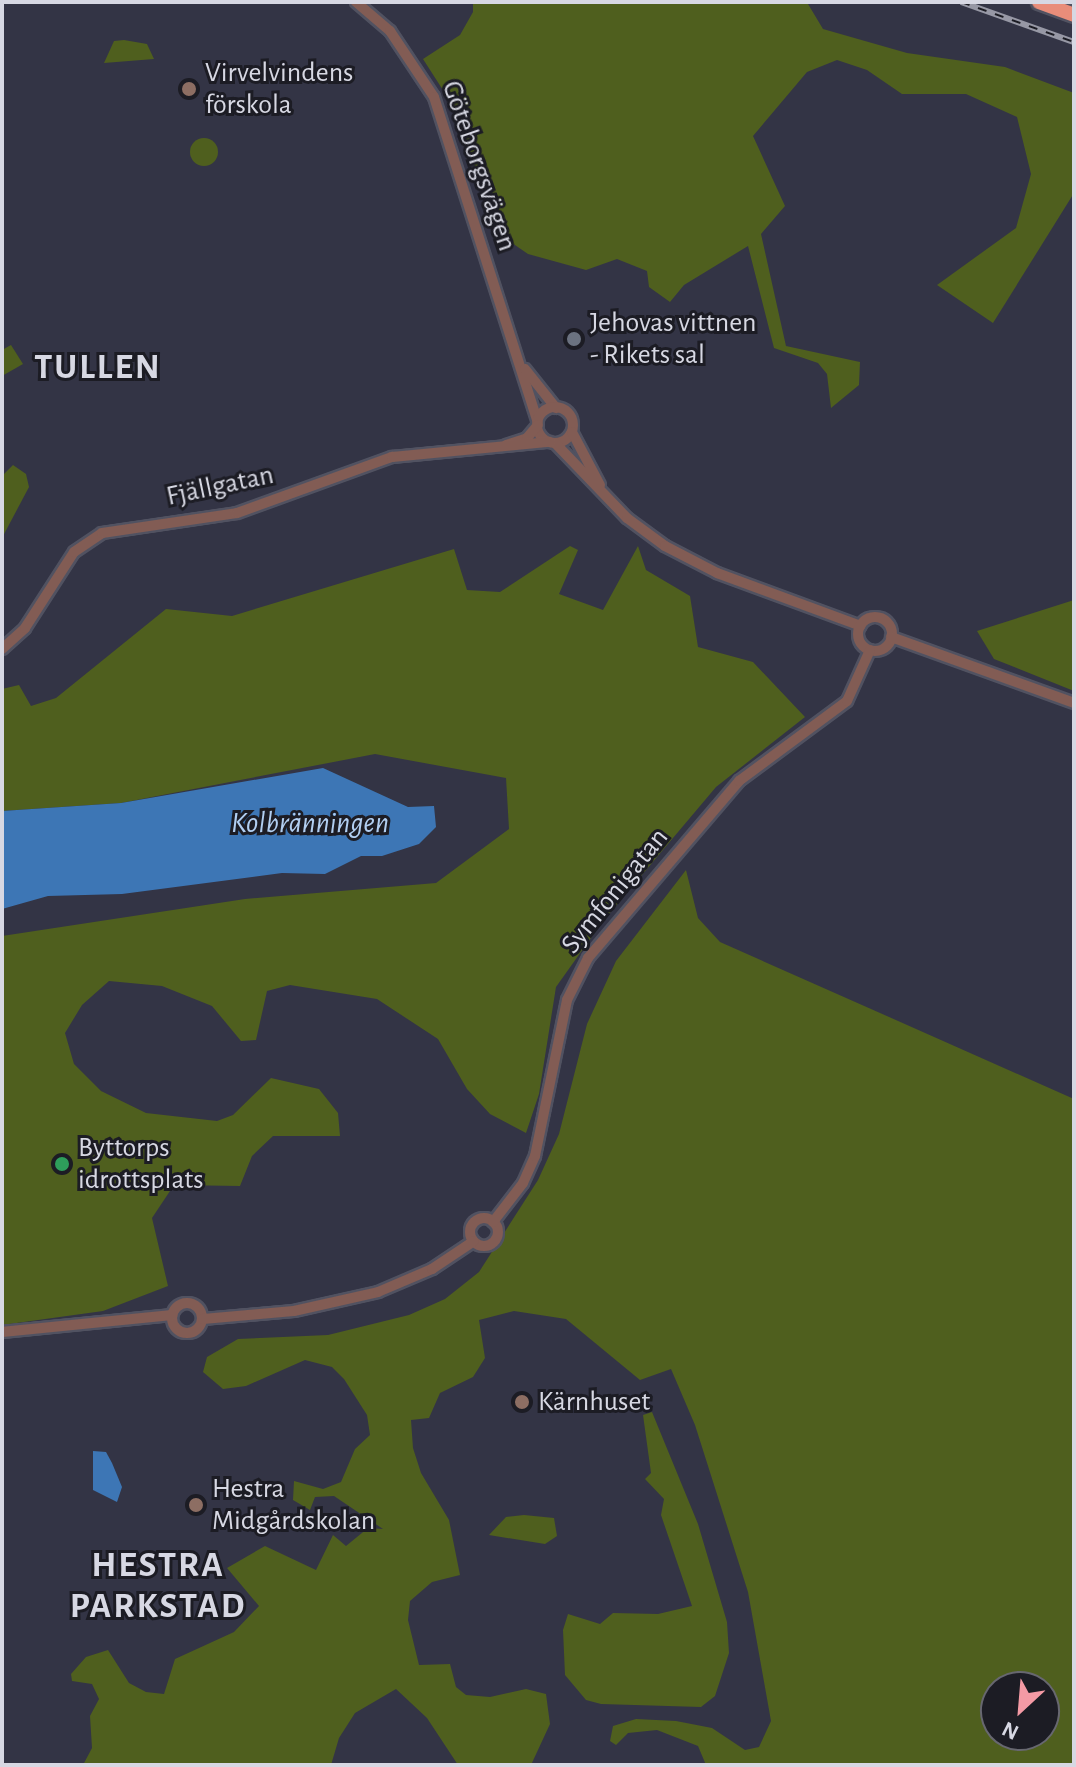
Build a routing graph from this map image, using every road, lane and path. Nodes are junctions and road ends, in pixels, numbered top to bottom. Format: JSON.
{"nodes":[{"id":1,"x":356,"y":2,"type":"edge"},
{"id":2,"x":1039,"y":2,"type":"edge"},
{"id":3,"x":1074,"y":15,"type":"edge"},
{"id":4,"x":523,"y":367,"type":"junction"},
{"id":5,"x":556,"y":408,"type":"junction"},
{"id":6,"x":538,"y":424,"type":"junction"},
{"id":7,"x":572,"y":432,"type":"junction"},
{"id":8,"x":552,"y":442,"type":"junction"},
{"id":9,"x":496,"y":448,"type":"junction"},
{"id":10,"x":607,"y":497,"type":"junction"},
{"id":11,"x":861,"y":626,"type":"junction"},
{"id":12,"x":891,"y":637,"type":"junction"},
{"id":13,"x":2,"y":649,"type":"edge"},
{"id":14,"x":870,"y":650,"type":"junction"},
{"id":15,"x":1074,"y":703,"type":"edge"},
{"id":16,"x":493,"y":1222,"type":"junction"},
{"id":17,"x":474,"y":1241,"type":"junction"},
{"id":18,"x":172,"y":1315,"type":"junction"},
{"id":19,"x":203,"y":1319,"type":"junction"},
{"id":20,"x":2,"y":1332,"type":"edge"}],
"edges":[{"from":1,"to":4,"type":"street","name":"Göteborgsvägen"},
{"from":2,"to":3,"type":"highway"},
{"from":4,"to":5,"type":"street","name":"Göteborgsvägen"},
{"from":4,"to":6,"type":"street","name":"Göteborgsvägen"},
{"from":5,"to":6,"type":"street"},
{"from":5,"to":7,"type":"street"},
{"from":6,"to":8,"type":"street"},
{"from":6,"to":9,"type":"street","name":"Fjällgatan"},
{"from":7,"to":8,"type":"street"},
{"from":7,"to":10,"type":"street"},
{"from":8,"to":9,"type":"street","name":"Fjällgatan"},
{"from":8,"to":10,"type":"street"},
{"from":9,"to":13,"type":"street","name":"Fjällgatan"},
{"from":10,"to":11,"type":"street"},
{"from":11,"to":12,"type":"street"},
{"from":11,"to":14,"type":"street"},
{"from":12,"to":14,"type":"street"},
{"from":12,"to":15,"type":"street"},
{"from":14,"to":16,"type":"street","name":"Symfonigatan"},
{"from":16,"to":17,"type":"street"},
{"from":16,"to":17,"type":"street"},
{"from":17,"to":19,"type":"street"},
{"from":18,"to":19,"type":"street"},
{"from":18,"to":19,"type":"street"},
{"from":18,"to":20,"type":"street"}]}
